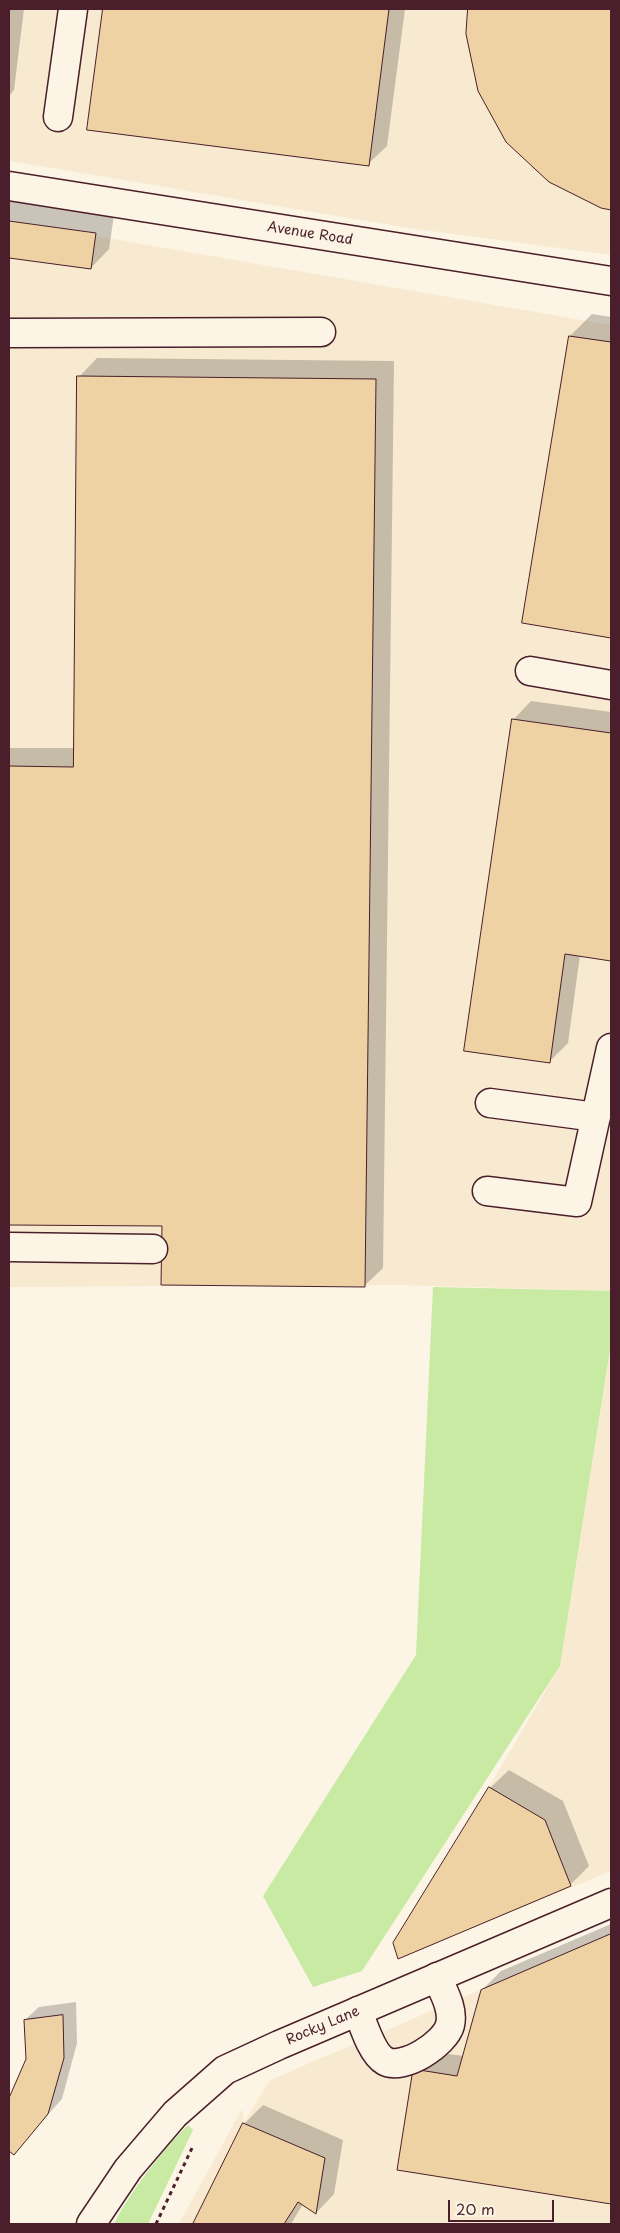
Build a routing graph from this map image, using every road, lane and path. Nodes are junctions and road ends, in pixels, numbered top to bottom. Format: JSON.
{"nodes":[{"id":1,"x":72,"y":9,"type":"edge"},
{"id":2,"x":58,"y":117,"type":"dead end"},
{"id":3,"x":9,"y":186,"type":"edge"},
{"id":4,"x":611,"y":281,"type":"edge"},
{"id":5,"x":321,"y":332,"type":"dead end"},
{"id":6,"x":9,"y":333,"type":"edge"},
{"id":7,"x":530,"y":672,"type":"dead end"},
{"id":8,"x":611,"y":685,"type":"edge"},
{"id":9,"x":611,"y":1048,"type":"edge"},
{"id":10,"x":490,"y":1103,"type":"dead end"},
{"id":11,"x":596,"y":1117,"type":"junction"},
{"id":12,"x":487,"y":1191,"type":"dead end"},
{"id":13,"x":9,"y":1247,"type":"edge"},
{"id":14,"x":153,"y":1249,"type":"dead end"},
{"id":15,"x":611,"y":1903,"type":"edge"},
{"id":16,"x":437,"y":1977,"type":"junction"},
{"id":17,"x":358,"y":2011,"type":"junction"},
{"id":18,"x":92,"y":2224,"type":"edge"}],
"edges":[{"from":1,"to":2,"type":"main road"},
{"from":3,"to":4,"type":"main road","name":"Avenue Road"},
{"from":5,"to":6,"type":"main road"},
{"from":7,"to":8,"type":"main road"},
{"from":9,"to":11,"type":"main road"},
{"from":10,"to":11,"type":"main road"},
{"from":11,"to":12,"type":"main road"},
{"from":13,"to":14,"type":"main road"},
{"from":15,"to":16,"type":"main road","name":"Rocky Lane"},
{"from":16,"to":17,"type":"main road","name":"Rocky Lane"},
{"from":16,"to":17,"type":"main road"},
{"from":17,"to":18,"type":"main road","name":"Rocky Lane"}]}
